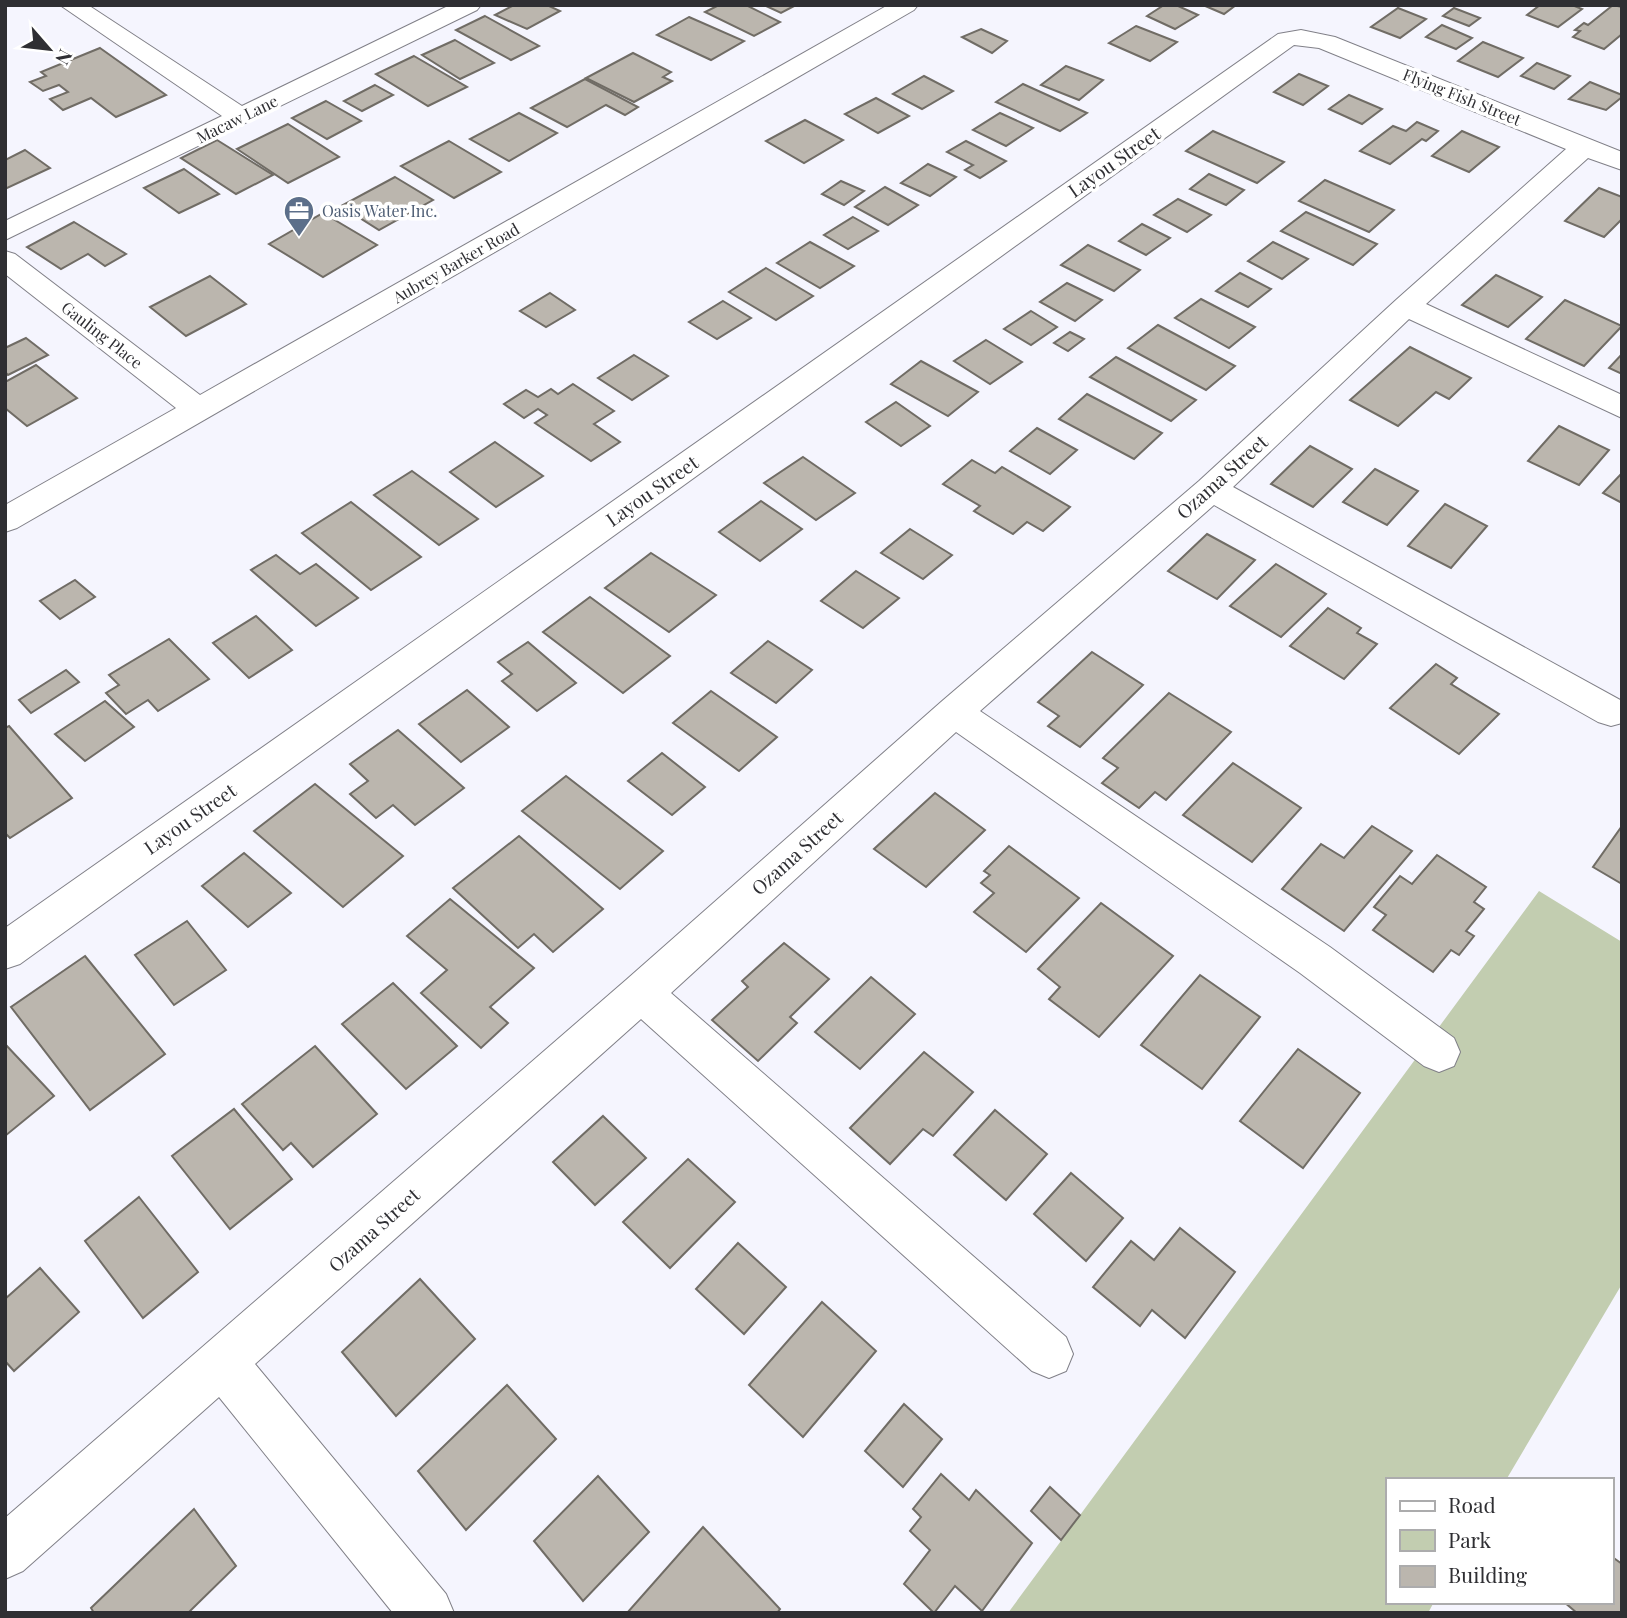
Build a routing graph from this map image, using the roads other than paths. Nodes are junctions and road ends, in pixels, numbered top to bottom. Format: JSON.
{"nodes":[{"id":1,"x":72,"y":5,"type":"edge"},
{"id":2,"x":469,"y":5,"type":"edge"},
{"id":3,"x":906,"y":5,"type":"edge"},
{"id":4,"x":1301,"y":37,"type":"joint"},
{"id":5,"x":241,"y":117,"type":"junction"},
{"id":6,"x":1584,"y":147,"type":"junction"},
{"id":7,"x":1622,"y":162,"type":"edge"},
{"id":8,"x":5,"y":232,"type":"edge"},
{"id":9,"x":5,"y":260,"type":"edge"},
{"id":10,"x":1406,"y":306,"type":"junction"},
{"id":11,"x":1622,"y":408,"type":"edge"},
{"id":12,"x":199,"y":410,"type":"junction"},
{"id":13,"x":1211,"y":489,"type":"junction"},
{"id":14,"x":5,"y":520,"type":"edge"},
{"id":15,"x":954,"y":712,"type":"junction"},
{"id":16,"x":1611,"y":712,"type":"dead end"},
{"id":17,"x":5,"y":951,"type":"edge"},
{"id":18,"x":641,"y":993,"type":"junction"},
{"id":19,"x":1439,"y":1052,"type":"dead end"},
{"id":20,"x":1049,"y":1354,"type":"dead end"},
{"id":21,"x":223,"y":1363,"type":"junction"},
{"id":22,"x":5,"y":1553,"type":"edge"},
{"id":23,"x":427,"y":1613,"type":"edge"}],
"edges":[{"from":1,"to":5,"type":"street"},
{"from":2,"to":5,"type":"street","name":"Macaw Lane"},
{"from":3,"to":12,"type":"street","name":"Aubrey Barker Road"},
{"from":4,"to":6,"type":"street","name":"Flying Fish Street"},
{"from":4,"to":17,"type":"street","name":"Layou Street"},
{"from":5,"to":8,"type":"street","name":"Macaw Lane"},
{"from":6,"to":7,"type":"street","name":"Flying Fish Street"},
{"from":6,"to":10,"type":"street","name":"Ozama Street"},
{"from":9,"to":12,"type":"street","name":"Gauling Place"},
{"from":10,"to":11,"type":"street"},
{"from":10,"to":13,"type":"street","name":"Ozama Street"},
{"from":12,"to":14,"type":"street","name":"Aubrey Barker Road"},
{"from":13,"to":15,"type":"street","name":"Ozama Street"},
{"from":13,"to":16,"type":"street"},
{"from":15,"to":18,"type":"street","name":"Ozama Street"},
{"from":15,"to":19,"type":"street"},
{"from":18,"to":20,"type":"street"},
{"from":18,"to":21,"type":"street","name":"Ozama Street"},
{"from":21,"to":22,"type":"street","name":"Ozama Street"},
{"from":21,"to":23,"type":"street"}]}
